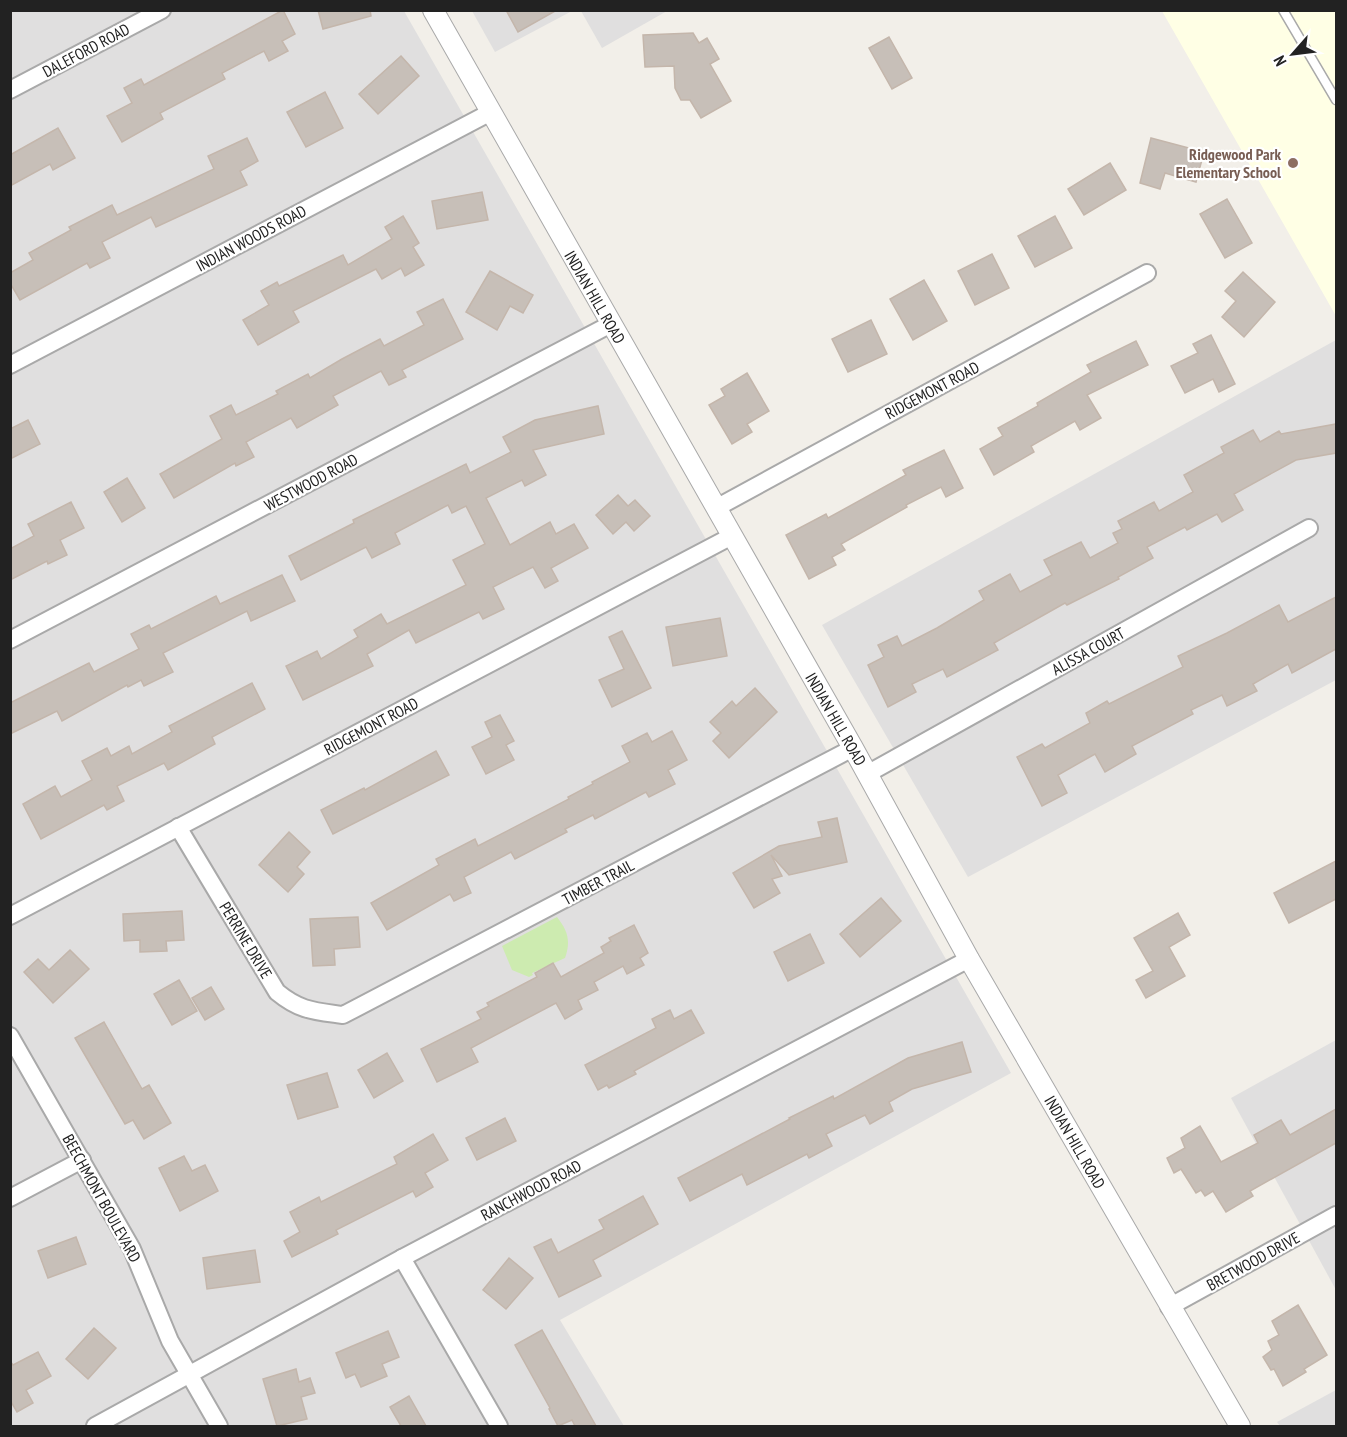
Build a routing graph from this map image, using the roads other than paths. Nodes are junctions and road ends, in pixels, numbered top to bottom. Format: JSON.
{"nodes":[{"id":1,"x":162,"y":10,"type":"edge"},
{"id":2,"x":433,"y":10,"type":"edge"},
{"id":3,"x":1283,"y":10,"type":"edge"},
{"id":4,"x":10,"y":90,"type":"edge"},
{"id":5,"x":1336,"y":100,"type":"edge"},
{"id":6,"x":490,"y":112,"type":"junction"},
{"id":7,"x":1148,"y":273,"type":"dead end"},
{"id":8,"x":611,"y":324,"type":"junction"},
{"id":9,"x":10,"y":364,"type":"edge"},
{"id":10,"x":716,"y":507,"type":"junction"},
{"id":11,"x":1309,"y":528,"type":"dead end"},
{"id":12,"x":732,"y":536,"type":"junction"},
{"id":13,"x":10,"y":640,"type":"edge"},
{"id":14,"x":853,"y":748,"type":"junction"},
{"id":15,"x":867,"y":774,"type":"junction"},
{"id":16,"x":178,"y":827,"type":"junction"},
{"id":17,"x":10,"y":915,"type":"edge"},
{"id":18,"x":969,"y":958,"type":"junction"},
{"id":19,"x":343,"y":1015,"type":"joint"},
{"id":20,"x":10,"y":1036,"type":"edge"},
{"id":21,"x":82,"y":1160,"type":"junction"},
{"id":22,"x":10,"y":1198,"type":"edge"},
{"id":23,"x":1336,"y":1215,"type":"edge"},
{"id":24,"x":402,"y":1258,"type":"junction"},
{"id":25,"x":1170,"y":1307,"type":"junction"},
{"id":26,"x":189,"y":1375,"type":"junction"},
{"id":27,"x":95,"y":1426,"type":"edge"},
{"id":28,"x":219,"y":1426,"type":"edge"},
{"id":29,"x":499,"y":1426,"type":"edge"},
{"id":30,"x":1240,"y":1426,"type":"edge"}],
"edges":[{"from":1,"to":4,"type":"street","name":"DALEFORD ROAD"},
{"from":2,"to":6,"type":"street","name":"INDIAN HILL ROAD"},
{"from":3,"to":5,"type":"lane"},
{"from":6,"to":8,"type":"street","name":"INDIAN HILL ROAD"},
{"from":6,"to":9,"type":"street","name":"INDIAN WOODS ROAD"},
{"from":7,"to":10,"type":"street","name":"RIDGEMONT ROAD"},
{"from":8,"to":10,"type":"street","name":"INDIAN HILL ROAD"},
{"from":8,"to":13,"type":"street","name":"WESTWOOD ROAD"},
{"from":10,"to":12,"type":"street","name":"INDIAN HILL ROAD"},
{"from":11,"to":15,"type":"street","name":"ALISSA COURT"},
{"from":12,"to":14,"type":"street","name":"INDIAN HILL ROAD"},
{"from":12,"to":16,"type":"street","name":"RIDGEMONT ROAD"},
{"from":14,"to":15,"type":"street","name":"INDIAN HILL ROAD"},
{"from":14,"to":19,"type":"street","name":"TIMBER TRAIL"},
{"from":15,"to":18,"type":"street","name":"INDIAN HILL ROAD"},
{"from":16,"to":17,"type":"street","name":"RIDGEMONT ROAD"},
{"from":16,"to":19,"type":"street","name":"PERRINE DRIVE"},
{"from":18,"to":24,"type":"street","name":"RANCHWOOD ROAD"},
{"from":18,"to":25,"type":"street","name":"INDIAN HILL ROAD"},
{"from":20,"to":21,"type":"street","name":"BEECHMONT BOULEVARD"},
{"from":21,"to":22,"type":"street"},
{"from":21,"to":26,"type":"street","name":"BEECHMONT BOULEVARD"},
{"from":23,"to":25,"type":"street","name":"BRETWOOD DRIVE"},
{"from":24,"to":26,"type":"street","name":"RANCHWOOD ROAD"},
{"from":24,"to":29,"type":"street"},
{"from":25,"to":30,"type":"street","name":"INDIAN HILL ROAD"},
{"from":26,"to":27,"type":"street","name":"RANCHWOOD ROAD"},
{"from":26,"to":28,"type":"street","name":"BEECHMONT BOULEVARD"}]}
